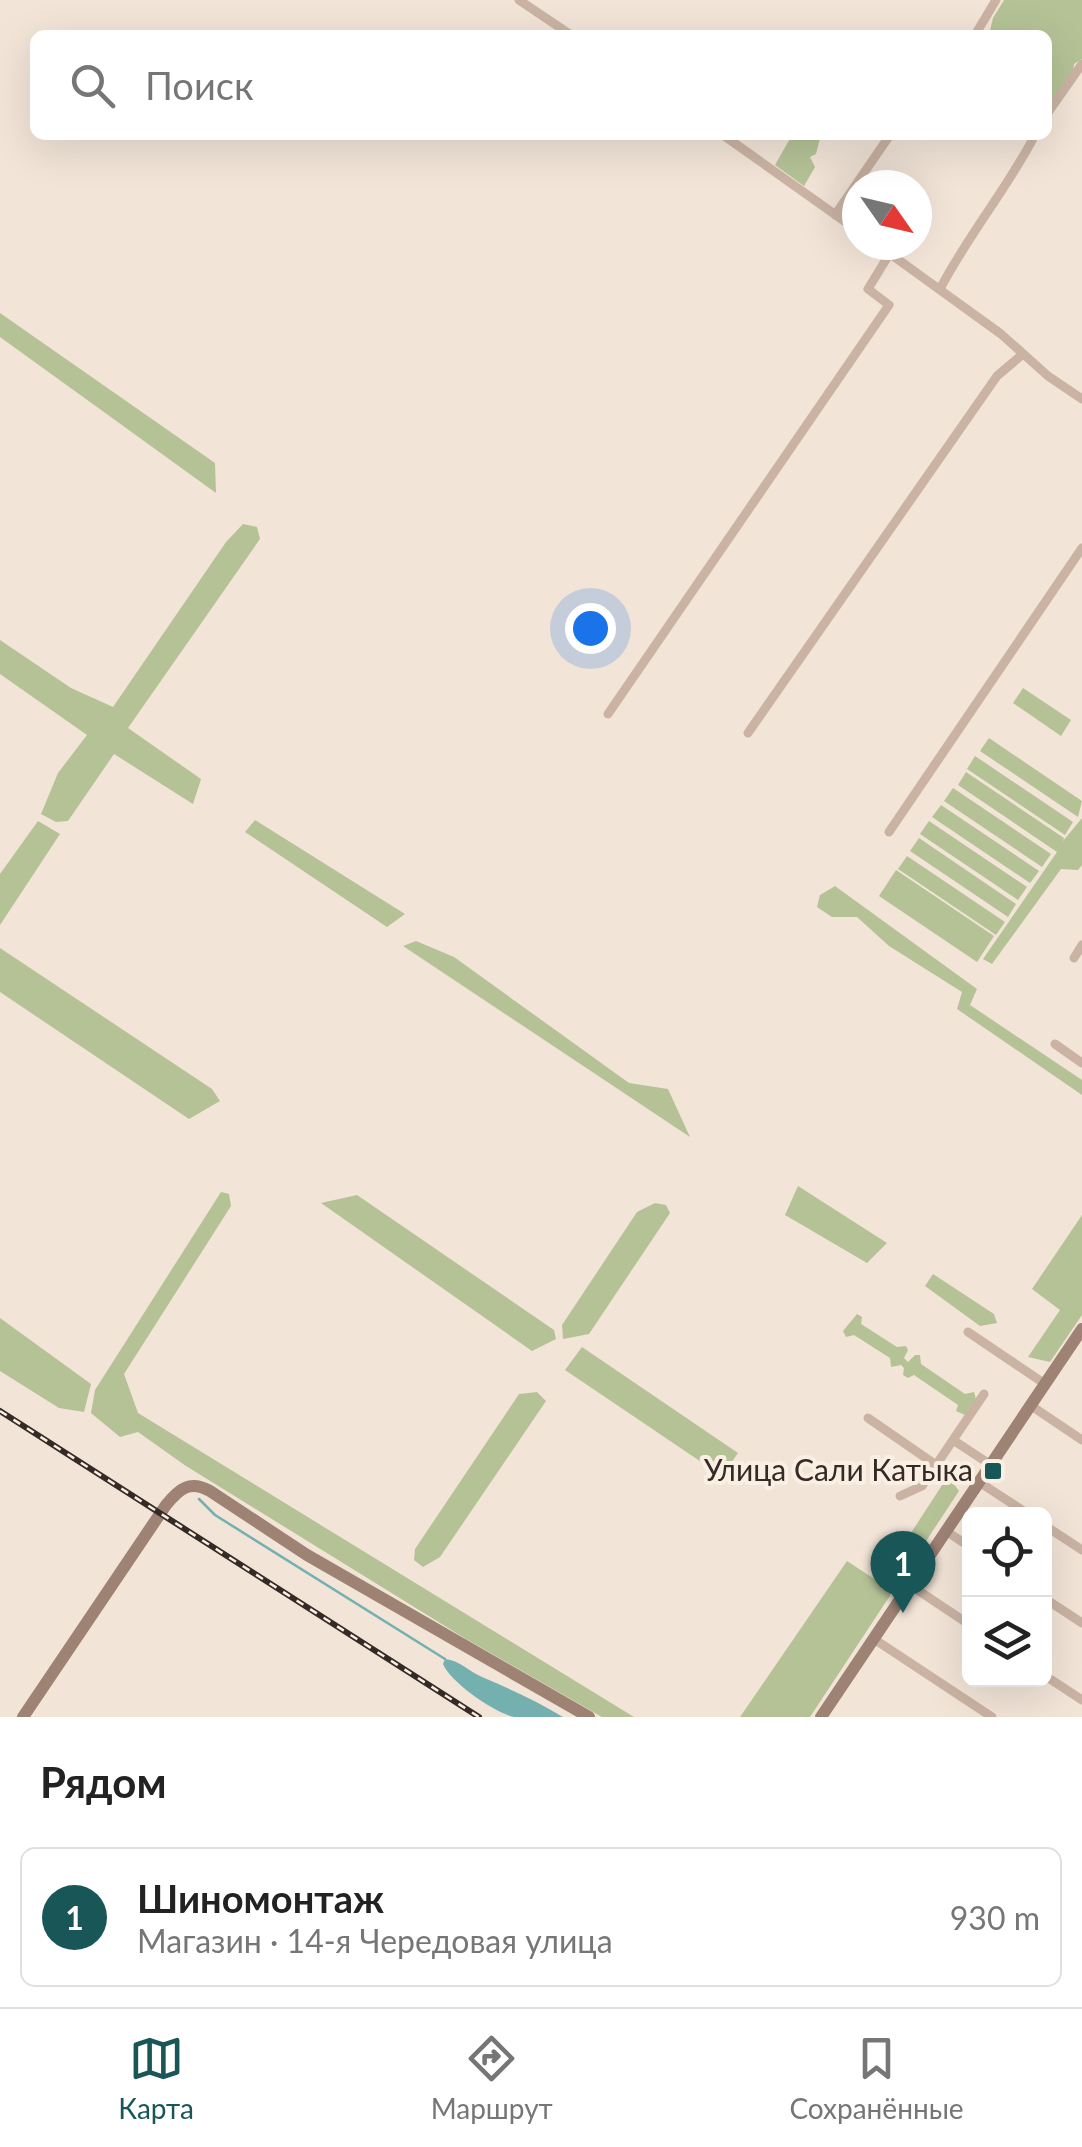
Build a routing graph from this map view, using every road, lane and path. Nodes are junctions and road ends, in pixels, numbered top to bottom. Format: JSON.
{"nodes":[{"id":1,"x":518,"y":0,"type":"edge"},
{"id":2,"x":996,"y":0,"type":"edge"},
{"id":3,"x":563,"y":30,"type":"edge"},
{"id":4,"x":978,"y":30,"type":"edge"},
{"id":5,"x":1082,"y":64,"type":"edge"},
{"id":6,"x":1052,"y":107,"type":"edge"},
{"id":7,"x":729,"y":140,"type":"edge"},
{"id":8,"x":887,"y":140,"type":"edge"},
{"id":9,"x":1032,"y":140,"type":"edge"},
{"id":10,"x":835,"y":215,"type":"junction"},
{"id":11,"x":842,"y":220,"type":"edge"},
{"id":12,"x":886,"y":260,"type":"edge"},
{"id":13,"x":899,"y":260,"type":"edge"},
{"id":14,"x":940,"y":289,"type":"junction"},
{"id":15,"x":1023,"y":354,"type":"junction"},
{"id":16,"x":1082,"y":399,"type":"edge"},
{"id":17,"x":1082,"y":548,"type":"edge"},
{"id":18,"x":608,"y":714,"type":"dead end"},
{"id":19,"x":748,"y":733,"type":"dead end"},
{"id":20,"x":888,"y":832,"type":"dead end"},
{"id":21,"x":1082,"y":945,"type":"edge"},
{"id":22,"x":1074,"y":958,"type":"dead end"},
{"id":23,"x":1055,"y":1044,"type":"dead end"},
{"id":24,"x":1082,"y":1063,"type":"edge"},
{"id":25,"x":1082,"y":1328,"type":"edge"},
{"id":26,"x":968,"y":1332,"type":"dead end"},
{"id":27,"x":1044,"y":1384,"type":"junction"},
{"id":28,"x":984,"y":1394,"type":"dead end"},
{"id":29,"x":1030,"y":1406,"type":"junction"},
{"id":30,"x":868,"y":1418,"type":"dead end"},
{"id":31,"x":953,"y":1440,"type":"junction"},
{"id":32,"x":1082,"y":1440,"type":"edge"},
{"id":33,"x":936,"y":1465,"type":"junction"},
{"id":34,"x":990,"y":1465,"type":"junction"},
{"id":35,"x":979,"y":1482,"type":"junction"},
{"id":36,"x":900,"y":1496,"type":"dead end"},
{"id":37,"x":1017,"y":1507,"type":"edge"},
{"id":38,"x":1052,"y":1530,"type":"edge"},
{"id":39,"x":946,"y":1531,"type":"junction"},
{"id":40,"x":962,"y":1542,"type":"edge"},
{"id":41,"x":1082,"y":1550,"type":"edge"},
{"id":42,"x":910,"y":1585,"type":"junction"},
{"id":43,"x":1052,"y":1603,"type":"edge"},
{"id":44,"x":962,"y":1620,"type":"edge"},
{"id":45,"x":1082,"y":1623,"type":"edge"},
{"id":46,"x":874,"y":1639,"type":"junction"},
{"id":47,"x":1052,"y":1680,"type":"edge"},
{"id":48,"x":1082,"y":1700,"type":"edge"},
{"id":49,"x":24,"y":1717,"type":"edge"},
{"id":50,"x":589,"y":1717,"type":"edge"},
{"id":51,"x":821,"y":1717,"type":"edge"},
{"id":52,"x":992,"y":1717,"type":"edge"}],
"edges":[{"from":1,"to":3,"type":"street"},
{"from":2,"to":4,"type":"street"},
{"from":5,"to":6,"type":"street"},
{"from":7,"to":10,"type":"street"},
{"from":8,"to":10,"type":"street"},
{"from":9,"to":14,"type":"street"},
{"from":10,"to":11,"type":"street"},
{"from":12,"to":18,"type":"street"},
{"from":13,"to":14,"type":"street"},
{"from":14,"to":15,"type":"street"},
{"from":15,"to":16,"type":"street"},
{"from":15,"to":19,"type":"street"},
{"from":17,"to":20,"type":"street"},
{"from":21,"to":22,"type":"street"},
{"from":23,"to":24,"type":"street"},
{"from":25,"to":27,"type":"main road"},
{"from":26,"to":27,"type":"street"},
{"from":27,"to":29,"type":"main road"},
{"from":28,"to":31,"type":"street"},
{"from":29,"to":32,"type":"street"},
{"from":29,"to":34,"type":"main road"},
{"from":30,"to":33,"type":"street"},
{"from":31,"to":33,"type":"street"},
{"from":31,"to":34,"type":"street"},
{"from":33,"to":36,"type":"street"},
{"from":34,"to":35,"type":"main road"},
{"from":35,"to":37,"type":"street"},
{"from":35,"to":39,"type":"main road"},
{"from":38,"to":41,"type":"street"},
{"from":39,"to":40,"type":"street"},
{"from":39,"to":42,"type":"main road"},
{"from":42,"to":44,"type":"street"},
{"from":42,"to":46,"type":"main road"},
{"from":43,"to":45,"type":"street"},
{"from":46,"to":51,"type":"main road"},
{"from":46,"to":52,"type":"street"},
{"from":47,"to":48,"type":"street"},
{"from":49,"to":50,"type":"main road"}]}
